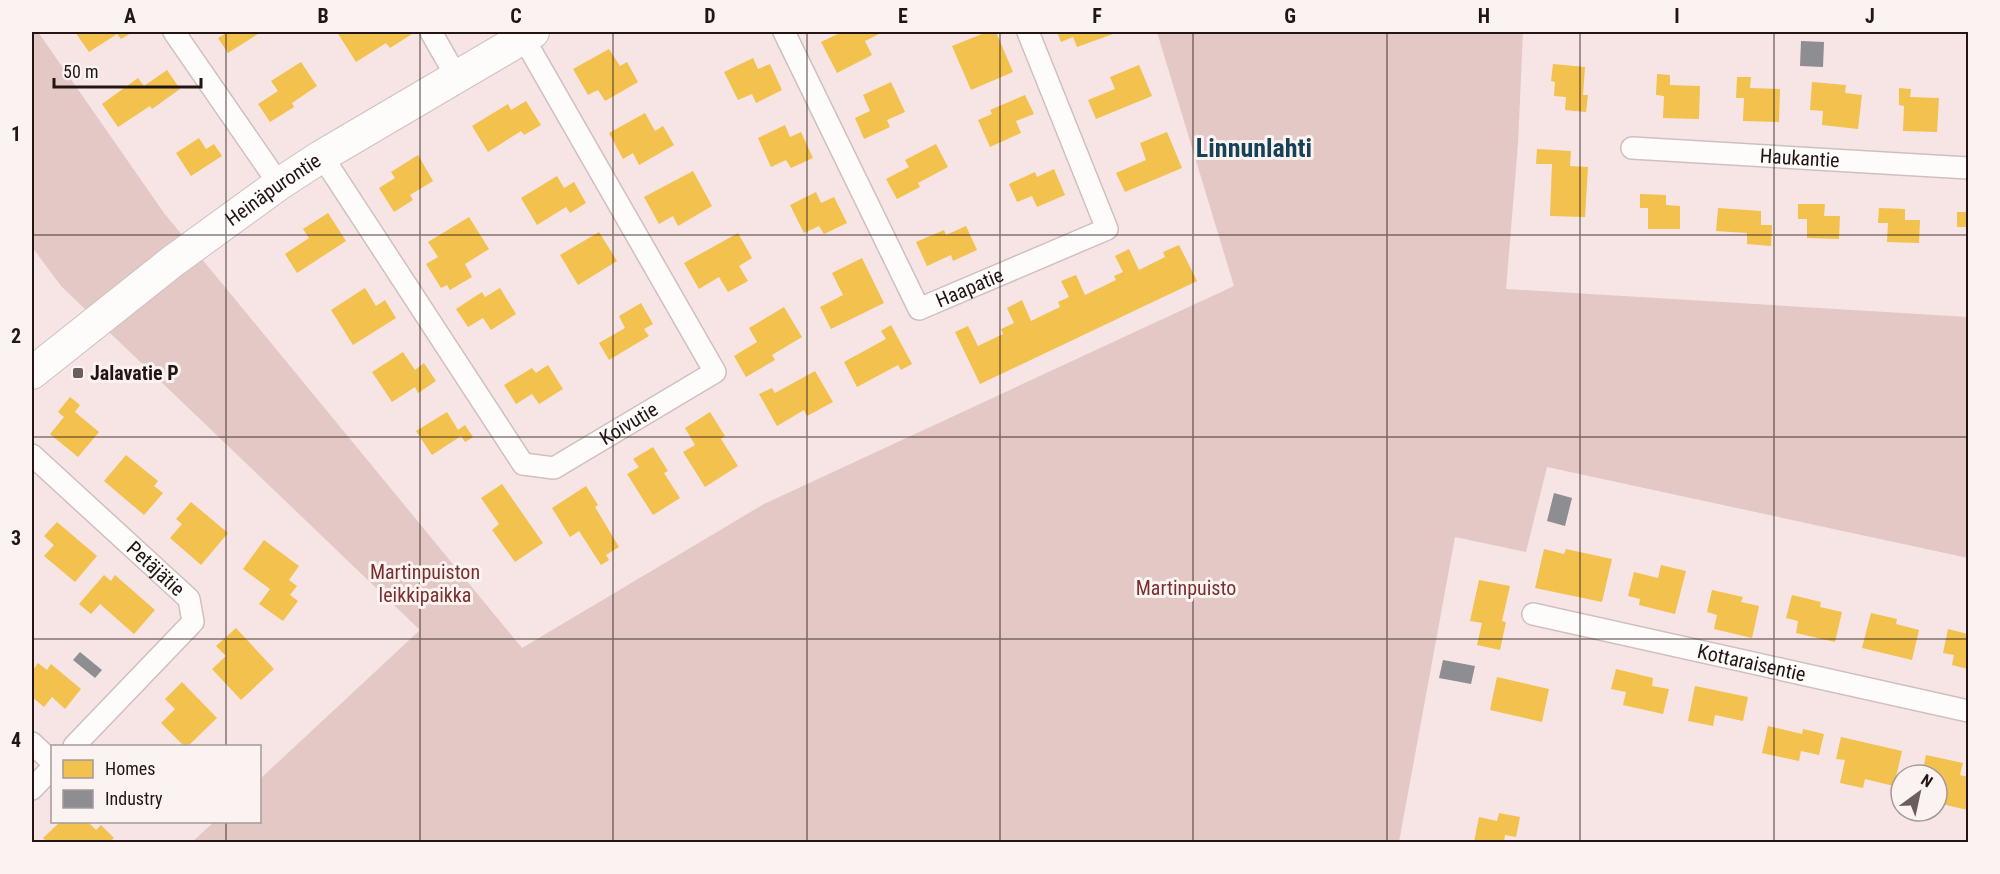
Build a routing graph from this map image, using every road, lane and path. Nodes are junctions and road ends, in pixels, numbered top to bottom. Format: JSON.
{"nodes":[{"id":1,"x":174,"y":32,"type":"edge"},
{"id":2,"x":431,"y":32,"type":"edge"},
{"id":3,"x":784,"y":32,"type":"edge"},
{"id":4,"x":1028,"y":32,"type":"edge"},
{"id":5,"x":528,"y":34,"type":"edge"},
{"id":6,"x":456,"y":75,"type":"junction"},
{"id":7,"x":1632,"y":148,"type":"dead end"},
{"id":8,"x":322,"y":156,"type":"junction"},
{"id":9,"x":1968,"y":168,"type":"edge"},
{"id":10,"x":279,"y":184,"type":"junction"},
{"id":11,"x":32,"y":373,"type":"edge"},
{"id":12,"x":32,"y":455,"type":"edge"},
{"id":13,"x":1533,"y":614,"type":"dead end"},
{"id":14,"x":1968,"y":711,"type":"edge"},
{"id":15,"x":32,"y":743,"type":"edge"},
{"id":16,"x":76,"y":745,"type":"edge"},
{"id":17,"x":51,"y":761,"type":"edge"},
{"id":18,"x":51,"y":769,"type":"edge"},
{"id":19,"x":32,"y":789,"type":"edge"}],
"edges":[{"from":1,"to":10,"type":"street"},
{"from":2,"to":6,"type":"street"},
{"from":3,"to":4,"type":"street","name":"Haapatie"},
{"from":5,"to":6,"type":"street","name":"Heinäpurontie"},
{"from":5,"to":8,"type":"street","name":"Koivutie"},
{"from":6,"to":8,"type":"street","name":"Heinäpurontie"},
{"from":7,"to":9,"type":"street","name":"Haukantie"},
{"from":8,"to":10,"type":"street","name":"Heinäpurontie"},
{"from":10,"to":11,"type":"street","name":"Heinäpurontie"},
{"from":12,"to":16,"type":"street","name":"Petäjätie"},
{"from":13,"to":14,"type":"street","name":"Kottaraisentie"},
{"from":15,"to":17,"type":"street"},
{"from":18,"to":19,"type":"street"}]}
